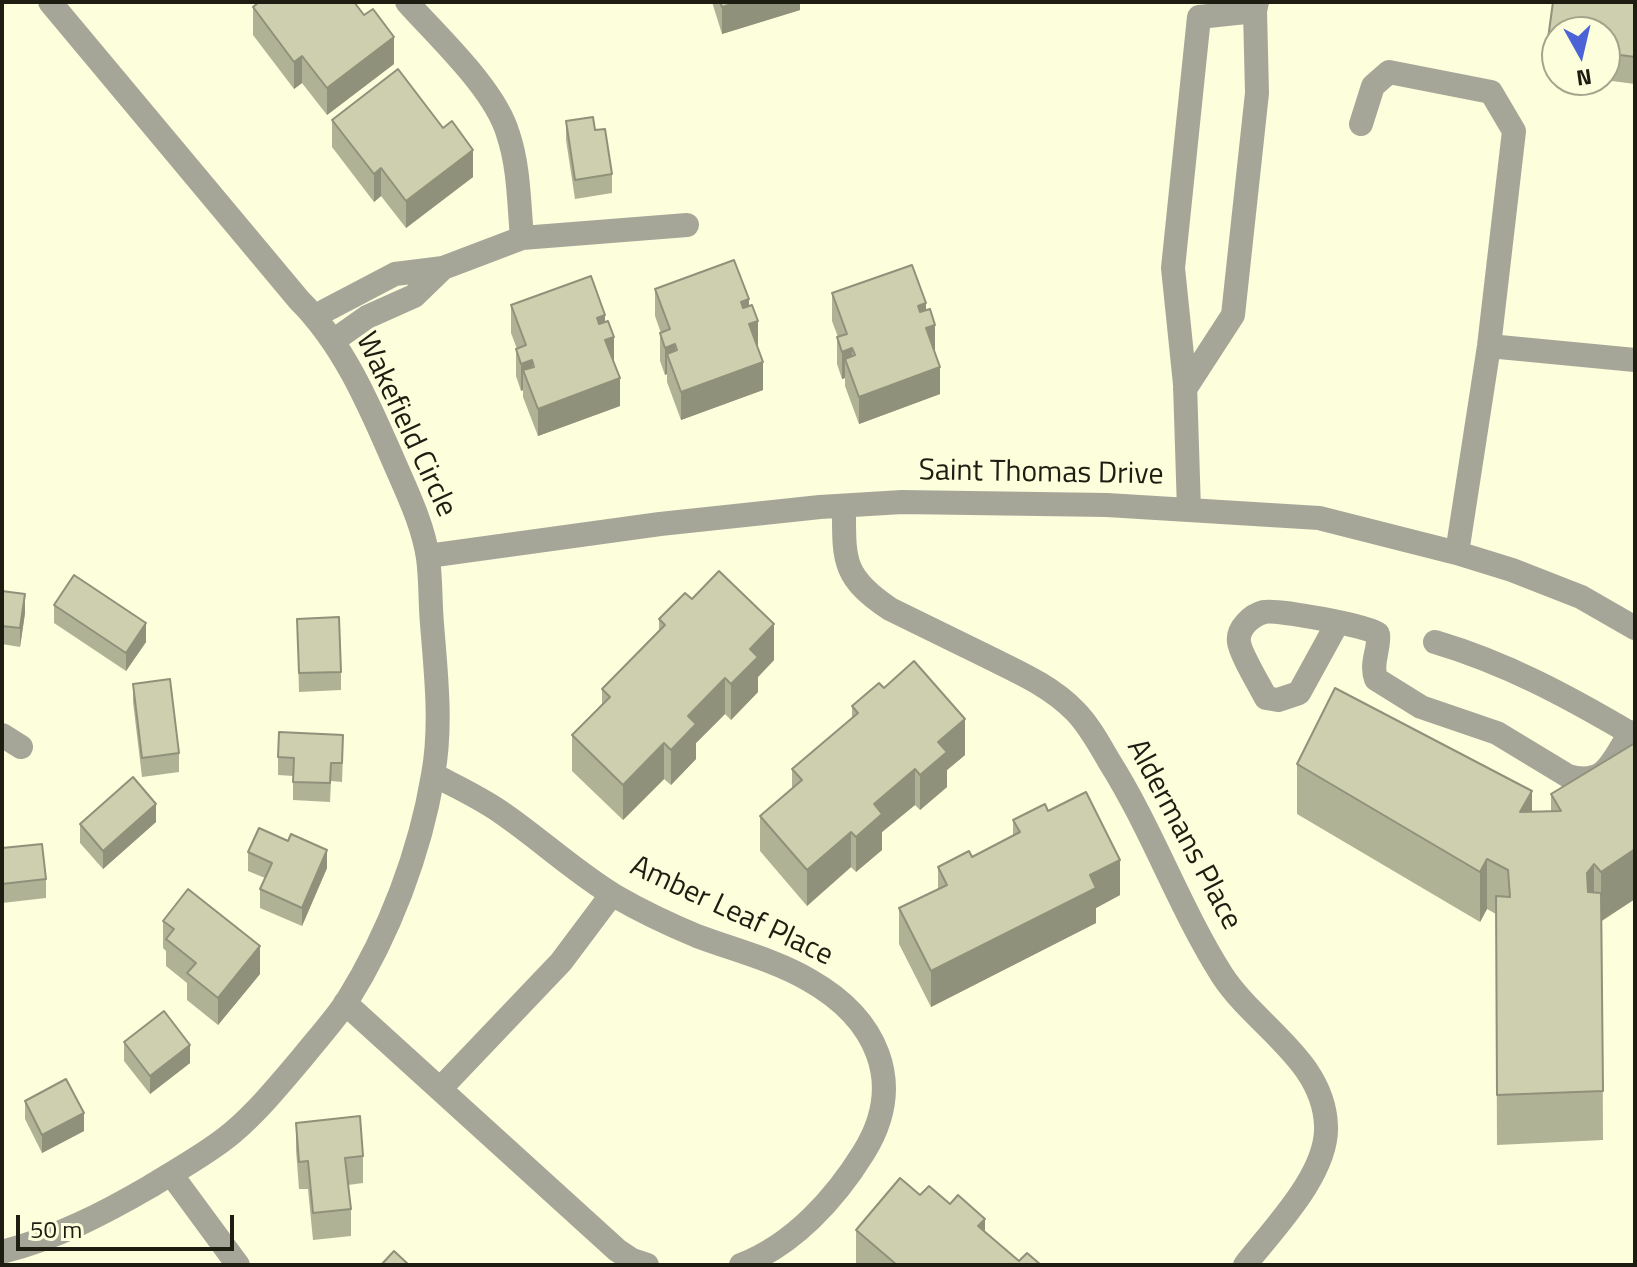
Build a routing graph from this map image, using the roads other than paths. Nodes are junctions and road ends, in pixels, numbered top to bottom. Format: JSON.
{"nodes":[{"id":1,"x":50,"y":2,"type":"edge"},
{"id":2,"x":407,"y":2,"type":"edge"},
{"id":3,"x":1256,"y":6,"type":"edge"},
{"id":4,"x":1361,"y":124,"type":"dead end"},
{"id":5,"x":687,"y":225,"type":"dead end"},
{"id":6,"x":522,"y":238,"type":"junction"},
{"id":7,"x":443,"y":268,"type":"junction"},
{"id":8,"x":315,"y":316,"type":"junction"},
{"id":9,"x":333,"y":341,"type":"junction"},
{"id":10,"x":1489,"y":346,"type":"junction"},
{"id":11,"x":1635,"y":360,"type":"edge"},
{"id":12,"x":1185,"y":389,"type":"junction"},
{"id":13,"x":844,"y":507,"type":"junction"},
{"id":14,"x":1189,"y":510,"type":"junction"},
{"id":15,"x":1457,"y":553,"type":"junction"},
{"id":16,"x":428,"y":556,"type":"junction"},
{"id":17,"x":1338,"y":622,"type":"dead end"},
{"id":18,"x":1635,"y":628,"type":"edge"},
{"id":19,"x":1435,"y":642,"type":"dead end"},
{"id":20,"x":1632,"y":732,"type":"edge"},
{"id":21,"x":434,"y":775,"type":"junction"},
{"id":22,"x":612,"y":894,"type":"junction"},
{"id":23,"x":345,"y":1003,"type":"junction"},
{"id":24,"x":440,"y":1089,"type":"junction"},
{"id":25,"x":171,"y":1174,"type":"junction"},
{"id":26,"x":2,"y":1252,"type":"edge"},
{"id":27,"x":238,"y":1265,"type":"edge"},
{"id":28,"x":647,"y":1265,"type":"edge"},
{"id":29,"x":741,"y":1265,"type":"edge"},
{"id":30,"x":1245,"y":1265,"type":"edge"}],
"edges":[{"from":1,"to":8,"type":"street","name":"Wakefield Circle"},
{"from":2,"to":6,"type":"street"},
{"from":3,"to":12,"type":"street"},
{"from":3,"to":12,"type":"street"},
{"from":4,"to":10,"type":"street"},
{"from":5,"to":6,"type":"street"},
{"from":6,"to":7,"type":"street"},
{"from":7,"to":8,"type":"street"},
{"from":7,"to":9,"type":"street"},
{"from":8,"to":9,"type":"street","name":"Wakefield Circle"},
{"from":9,"to":16,"type":"street","name":"Wakefield Circle"},
{"from":10,"to":11,"type":"street"},
{"from":10,"to":15,"type":"street"},
{"from":12,"to":14,"type":"street"},
{"from":13,"to":14,"type":"street","name":"Saint Thomas Drive"},
{"from":13,"to":16,"type":"street","name":"Saint Thomas Drive"},
{"from":13,"to":30,"type":"street","name":"Aldermans Place"},
{"from":14,"to":15,"type":"street","name":"Saint Thomas Drive"},
{"from":15,"to":18,"type":"street","name":"Saint Thomas Drive"},
{"from":16,"to":21,"type":"street","name":"Wakefield Circle"},
{"from":17,"to":20,"type":"street"},
{"from":19,"to":20,"type":"street"},
{"from":21,"to":22,"type":"street","name":"Amber Leaf Place"},
{"from":21,"to":23,"type":"street","name":"Wakefield Circle"},
{"from":22,"to":24,"type":"street"},
{"from":22,"to":29,"type":"street","name":"Amber Leaf Place"},
{"from":23,"to":24,"type":"street"},
{"from":23,"to":25,"type":"street","name":"Wakefield Circle"},
{"from":24,"to":28,"type":"street"},
{"from":25,"to":26,"type":"street","name":"Wakefield Circle"},
{"from":25,"to":27,"type":"street"}]}
